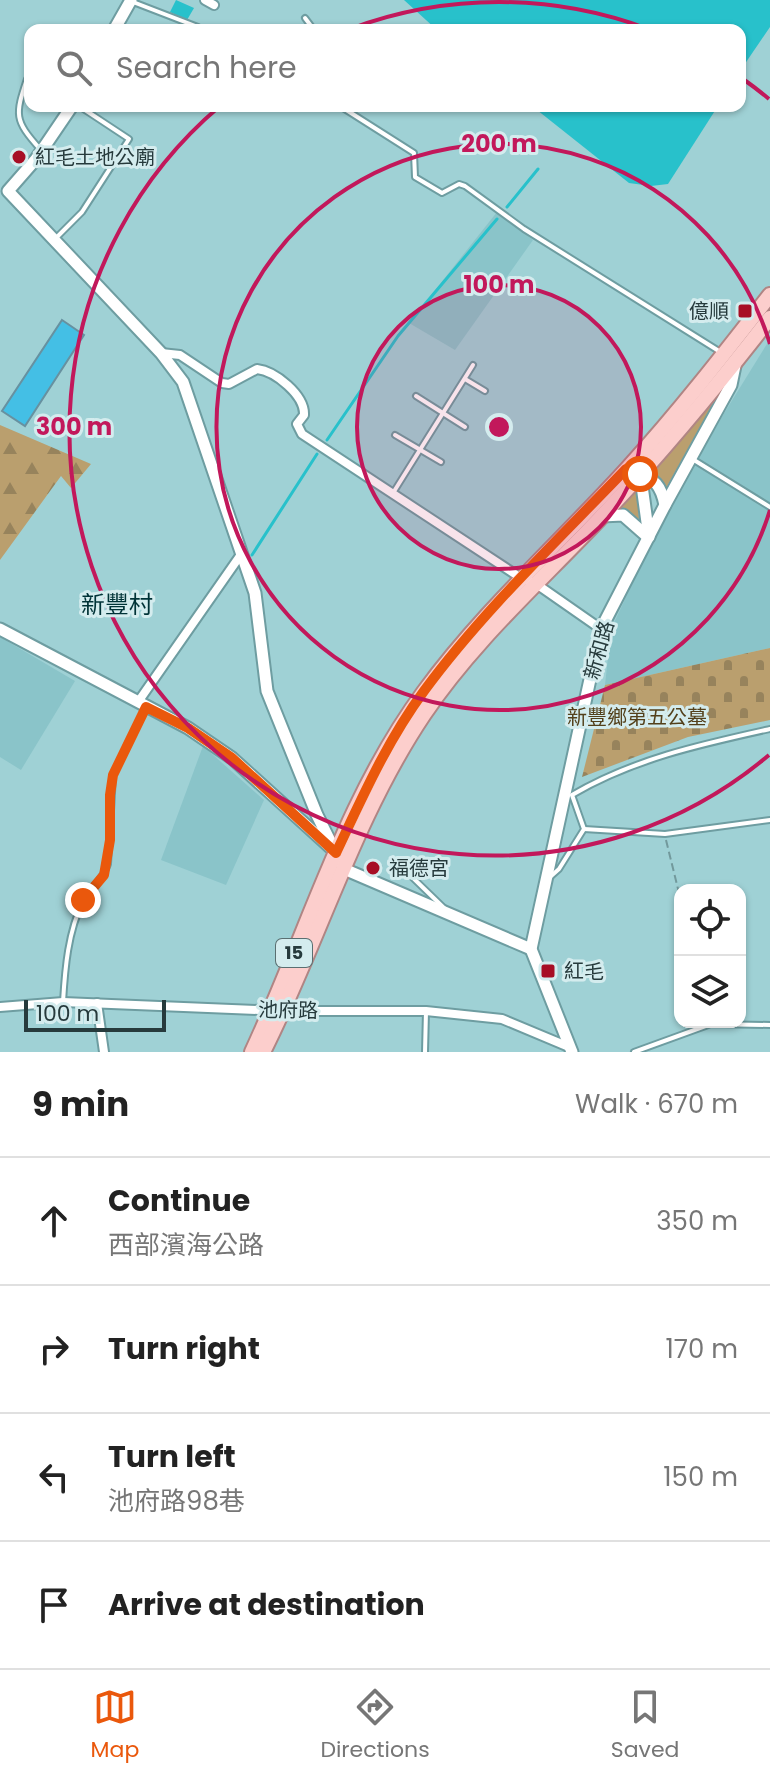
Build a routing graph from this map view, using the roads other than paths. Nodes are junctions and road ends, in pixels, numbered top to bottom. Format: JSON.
{"nodes":[{"id":1,"x":131,"y":0,"type":"edge"},
{"id":2,"x":205,"y":0,"type":"edge"},
{"id":3,"x":214,"y":5,"type":"dead end"},
{"id":4,"x":305,"y":18,"type":"dead end"},
{"id":5,"x":117,"y":24,"type":"edge"},
{"id":6,"x":191,"y":24,"type":"edge"},
{"id":7,"x":312,"y":24,"type":"edge"},
{"id":8,"x":24,"y":88,"type":"edge"},
{"id":9,"x":68,"y":112,"type":"edge"},
{"id":10,"x":88,"y":112,"type":"edge"},
{"id":11,"x":349,"y":112,"type":"edge"},
{"id":12,"x":42,"y":151,"type":"junction"},
{"id":13,"x":4,"y":193,"type":"edge"},
{"id":14,"x":54,"y":240,"type":"junction"},
{"id":15,"x":770,"y":295,"type":"edge"},
{"id":16,"x":770,"y":318,"type":"edge"},
{"id":17,"x":161,"y":353,"type":"junction"},
{"id":18,"x":730,"y":358,"type":"junction"},
{"id":19,"x":473,"y":365,"type":"dead end"},
{"id":20,"x":465,"y":379,"type":"junction"},
{"id":21,"x":485,"y":391,"type":"dead end"},
{"id":22,"x":416,"y":396,"type":"dead end"},
{"id":23,"x":443,"y":413,"type":"junction"},
{"id":24,"x":465,"y":427,"type":"dead end"},
{"id":25,"x":395,"y":435,"type":"dead end"},
{"id":26,"x":420,"y":449,"type":"junction"},
{"id":27,"x":692,"y":459,"type":"junction"},
{"id":28,"x":441,"y":462,"type":"dead end"},
{"id":29,"x":633,"y":472,"type":"junction"},
{"id":30,"x":393,"y":493,"type":"junction"},
{"id":31,"x":665,"y":505,"type":"junction"},
{"id":32,"x":770,"y":507,"type":"edge"},
{"id":33,"x":602,"y":516,"type":"junction"},
{"id":34,"x":649,"y":537,"type":"junction"},
{"id":35,"x":243,"y":553,"type":"junction"},
{"id":36,"x":528,"y":580,"type":"junction"},
{"id":37,"x":0,"y":629,"type":"edge"},
{"id":38,"x":601,"y":629,"type":"junction"},
{"id":39,"x":142,"y":704,"type":"junction"},
{"id":40,"x":770,"y":729,"type":"edge"},
{"id":41,"x":567,"y":796,"type":"junction"},
{"id":42,"x":770,"y":820,"type":"edge"},
{"id":43,"x":584,"y":829,"type":"junction"},
{"id":44,"x":336,"y":853,"type":"junction"},
{"id":45,"x":344,"y":869,"type":"junction"},
{"id":46,"x":410,"y":875,"type":"dead end"},
{"id":47,"x":545,"y":881,"type":"junction"},
{"id":48,"x":451,"y":915,"type":"junction"},
{"id":49,"x":531,"y":949,"type":"junction"},
{"id":50,"x":63,"y":1002,"type":"junction"},
{"id":51,"x":97,"y":1003,"type":"junction"},
{"id":52,"x":0,"y":1007,"type":"edge"},
{"id":53,"x":276,"y":1010,"type":"junction"},
{"id":54,"x":426,"y":1011,"type":"junction"},
{"id":55,"x":770,"y":1025,"type":"edge"},
{"id":56,"x":570,"y":1050,"type":"edge"},
{"id":57,"x":104,"y":1052,"type":"edge"},
{"id":58,"x":252,"y":1052,"type":"edge"},
{"id":59,"x":263,"y":1052,"type":"edge"},
{"id":60,"x":425,"y":1052,"type":"edge"},
{"id":61,"x":634,"y":1052,"type":"edge"}],
"edges":[{"from":1,"to":5,"type":"street"},
{"from":1,"to":6,"type":"lane"},
{"from":2,"to":3,"type":"street"},
{"from":4,"to":7,"type":"lane"},
{"from":8,"to":12,"type":"lane"},
{"from":9,"to":12,"type":"street"},
{"from":10,"to":14,"type":"lane"},
{"from":11,"to":18,"type":"lane"},
{"from":12,"to":13,"type":"street"},
{"from":13,"to":14,"type":"street"},
{"from":14,"to":17,"type":"street"},
{"from":15,"to":18,"type":"main road","name":"新和路","number":"15"},
{"from":16,"to":18,"type":"main road","name":"新和路","number":"15"},
{"from":17,"to":30,"type":"street"},
{"from":17,"to":35,"type":"street"},
{"from":18,"to":27,"type":"street","name":"新和路"},
{"from":18,"to":29,"type":"main road","number":"15"},
{"from":18,"to":29,"type":"main road","number":"15"},
{"from":19,"to":20,"type":"lane"},
{"from":20,"to":21,"type":"lane"},
{"from":20,"to":23,"type":"lane"},
{"from":22,"to":23,"type":"lane"},
{"from":23,"to":24,"type":"lane"},
{"from":23,"to":26,"type":"lane"},
{"from":25,"to":26,"type":"lane"},
{"from":26,"to":28,"type":"lane"},
{"from":26,"to":30,"type":"lane"},
{"from":27,"to":31,"type":"street","name":"新和路"},
{"from":27,"to":32,"type":"lane"},
{"from":29,"to":31,"type":"street"},
{"from":29,"to":33,"type":"main road","number":"15"},
{"from":29,"to":34,"type":"street"},
{"from":29,"to":36,"type":"main road","number":"15"},
{"from":30,"to":36,"type":"street"},
{"from":31,"to":34,"type":"street","name":"新和路"},
{"from":33,"to":34,"type":"street"},
{"from":33,"to":36,"type":"main road","number":"15"},
{"from":34,"to":38,"type":"street","name":"新和路"},
{"from":35,"to":39,"type":"street"},
{"from":35,"to":44,"type":"street"},
{"from":36,"to":38,"type":"street"},
{"from":36,"to":44,"type":"main road","number":"15"},
{"from":36,"to":45,"type":"main road","number":"15"},
{"from":37,"to":39,"type":"street"},
{"from":38,"to":41,"type":"street","name":"新和路"},
{"from":39,"to":44,"type":"street"},
{"from":39,"to":50,"type":"lane"},
{"from":40,"to":41,"type":"lane"},
{"from":41,"to":43,"type":"lane"},
{"from":41,"to":47,"type":"street","name":"新和路"},
{"from":42,"to":43,"type":"lane"},
{"from":43,"to":47,"type":"lane"},
{"from":44,"to":45,"type":"street"},
{"from":44,"to":53,"type":"main road","number":"15"},
{"from":45,"to":48,"type":"street"},
{"from":45,"to":53,"type":"main road","number":"15"},
{"from":46,"to":48,"type":"lane"},
{"from":47,"to":49,"type":"street","name":"新和路"},
{"from":48,"to":49,"type":"street"},
{"from":49,"to":56,"type":"street"},
{"from":50,"to":51,"type":"street","name":"池府路"},
{"from":50,"to":52,"type":"street","name":"池府路"},
{"from":51,"to":53,"type":"street","name":"池府路"},
{"from":51,"to":57,"type":"street"},
{"from":53,"to":54,"type":"street","name":"池府路"},
{"from":53,"to":58,"type":"main road","number":"15"},
{"from":53,"to":59,"type":"main road","number":"15"},
{"from":54,"to":56,"type":"street","name":"池府路"},
{"from":54,"to":60,"type":"lane"},
{"from":55,"to":61,"type":"lane"}]}
